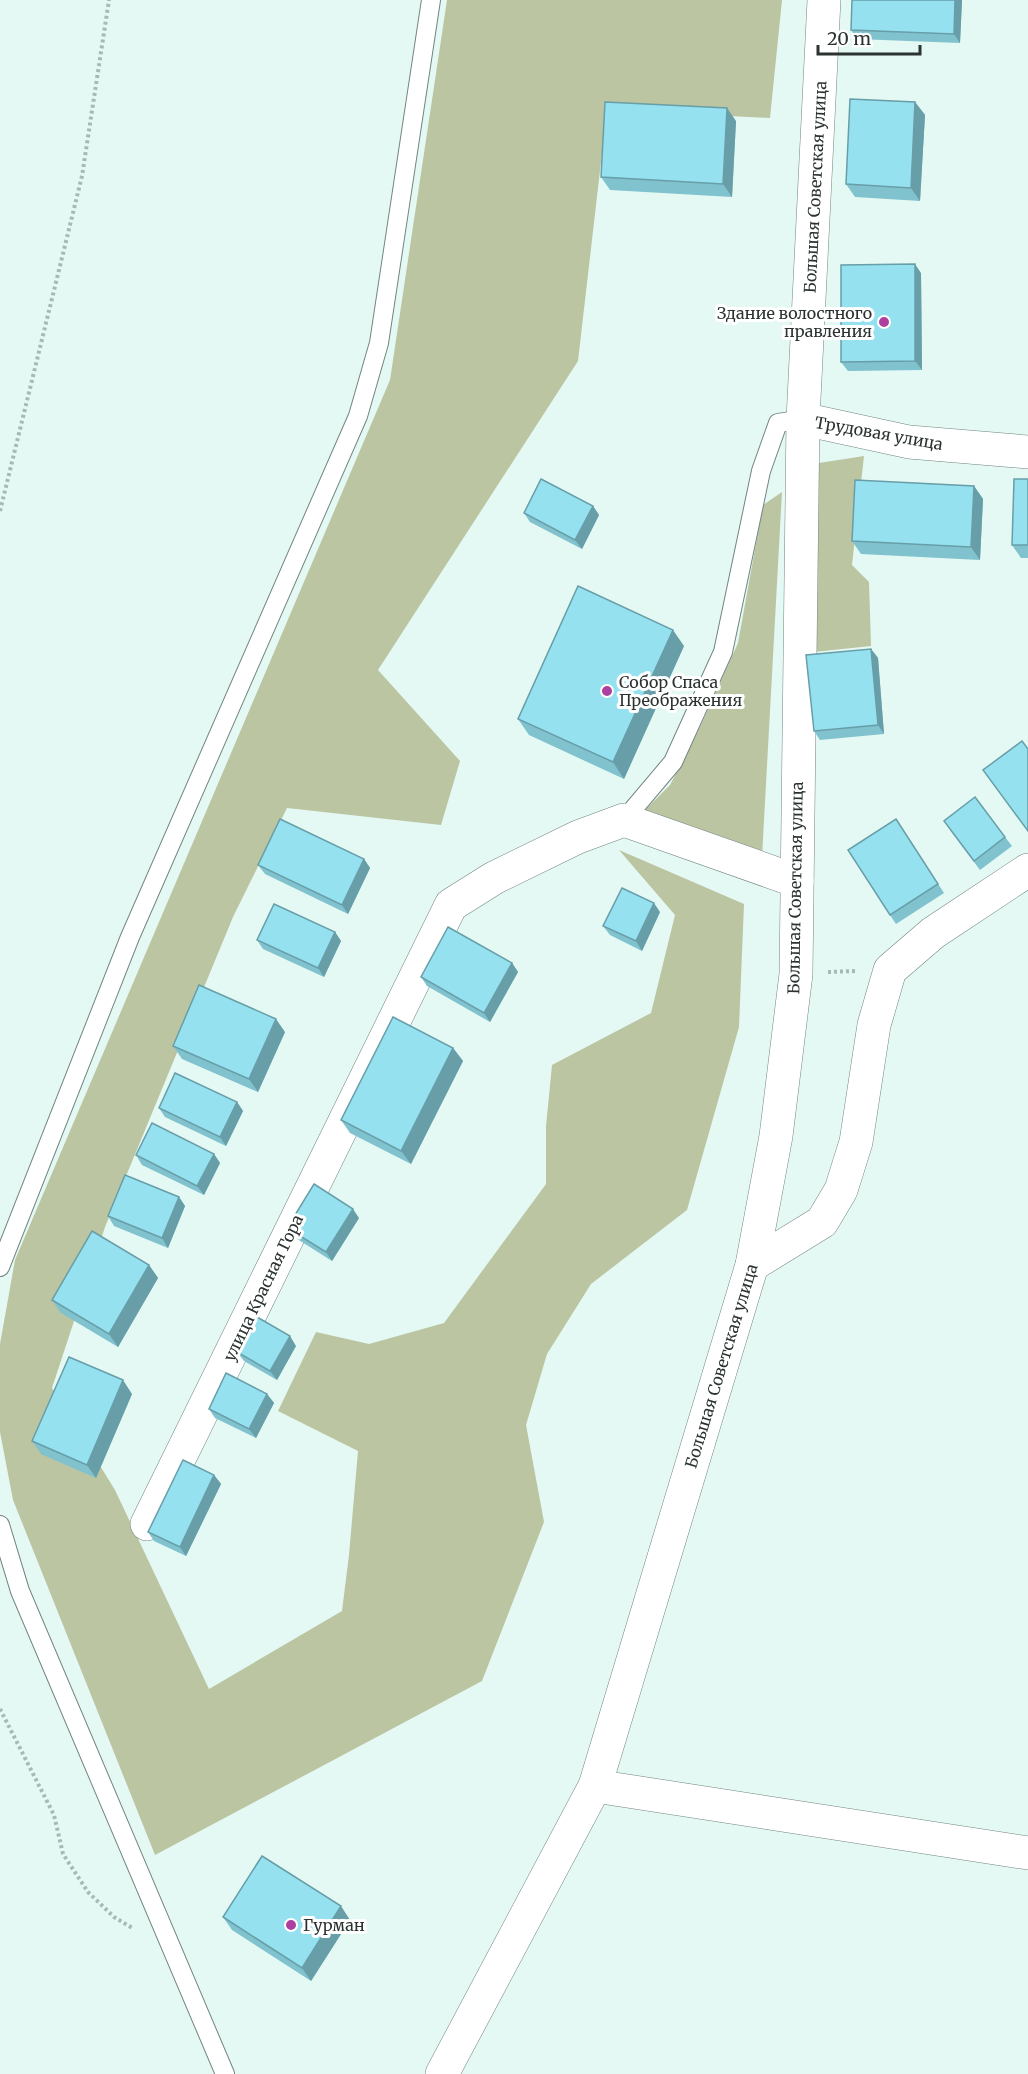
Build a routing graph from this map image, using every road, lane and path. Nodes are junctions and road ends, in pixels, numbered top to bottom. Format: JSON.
{"nodes":[{"id":1,"x":109,"y":0,"type":"edge"},
{"id":2,"x":431,"y":0,"type":"edge"},
{"id":3,"x":824,"y":0,"type":"edge"},
{"id":4,"x":803,"y":419,"type":"junction"},
{"id":5,"x":1028,"y":452,"type":"edge"},
{"id":6,"x":0,"y":511,"type":"edge"},
{"id":7,"x":624,"y":820,"type":"junction"},
{"id":8,"x":1028,"y":870,"type":"edge"},
{"id":9,"x":796,"y":881,"type":"junction"},
{"id":10,"x":890,"y":970,"type":"junction"},
{"id":11,"x":796,"y":974,"type":"junction"},
{"id":12,"x":752,"y":1265,"type":"junction"},
{"id":13,"x":0,"y":1267,"type":"edge"},
{"id":14,"x":147,"y":1524,"type":"dead end"},
{"id":15,"x":0,"y":1526,"type":"edge"},
{"id":16,"x":0,"y":1709,"type":"edge"},
{"id":17,"x":595,"y":1786,"type":"junction"},
{"id":18,"x":1028,"y":1853,"type":"edge"},
{"id":19,"x":174,"y":1953,"type":"junction"},
{"id":20,"x":225,"y":2074,"type":"edge"},
{"id":21,"x":441,"y":2074,"type":"edge"}],
"edges":[{"from":1,"to":6,"type":"path"},
{"from":2,"to":13,"type":"lane"},
{"from":3,"to":4,"type":"main road","name":"Большая Советская улица"},
{"from":4,"to":5,"type":"main road","name":"Трудовая улица"},
{"from":4,"to":7,"type":"lane"},
{"from":4,"to":9,"type":"main road","name":"Большая Советская улица"},
{"from":7,"to":9,"type":"main road"},
{"from":7,"to":14,"type":"main road","name":"улица Красная Гора"},
{"from":8,"to":10,"type":"main road"},
{"from":9,"to":11,"type":"main road","name":"Большая Советская улица"},
{"from":10,"to":11,"type":"path"},
{"from":10,"to":12,"type":"main road"},
{"from":11,"to":12,"type":"main road","name":"Большая Советская улица"},
{"from":12,"to":17,"type":"main road","name":"Большая Советская улица"},
{"from":15,"to":19,"type":"lane"},
{"from":16,"to":19,"type":"path"},
{"from":17,"to":18,"type":"main road"},
{"from":17,"to":21,"type":"main road","name":"Большая Советская улица"},
{"from":19,"to":20,"type":"lane"}]}
